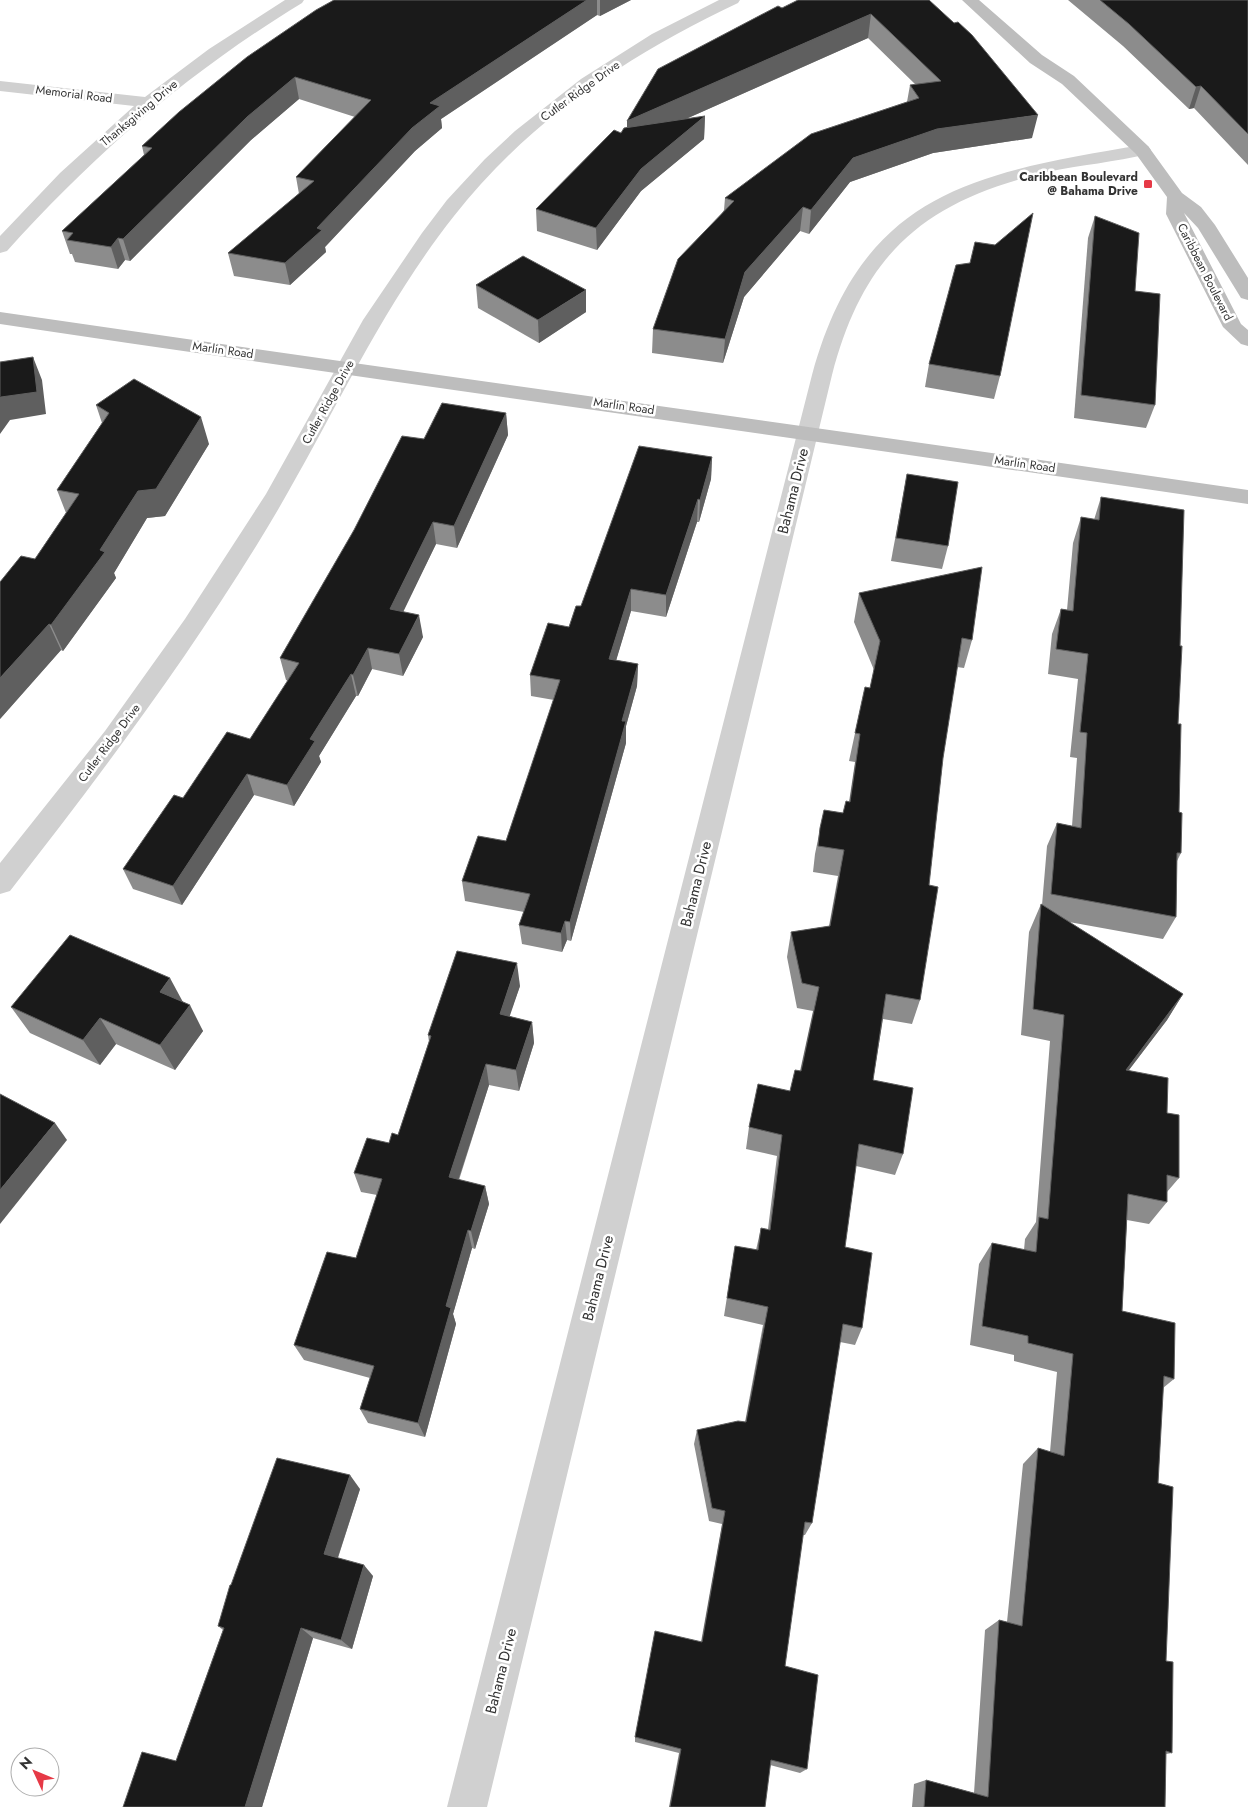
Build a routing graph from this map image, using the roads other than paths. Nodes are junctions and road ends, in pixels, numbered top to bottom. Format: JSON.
{"nodes":[{"id":1,"x":296,"y":0,"type":"edge"},
{"id":2,"x":732,"y":0,"type":"edge"},
{"id":3,"x":970,"y":0,"type":"edge"},
{"id":4,"x":1032,"y":34,"type":"dead end"},
{"id":5,"x":1068,"y":80,"type":"junction"},
{"id":6,"x":0,"y":86,"type":"edge"},
{"id":7,"x":148,"y":103,"type":"junction"},
{"id":8,"x":1142,"y":150,"type":"junction"},
{"id":9,"x":1176,"y":197,"type":"junction"},
{"id":10,"x":0,"y":247,"type":"edge"},
{"id":11,"x":1248,"y":294,"type":"edge"},
{"id":12,"x":0,"y":318,"type":"edge"},
{"id":13,"x":1248,"y":340,"type":"edge"},
{"id":14,"x":347,"y":369,"type":"junction"},
{"id":15,"x":808,"y":432,"type":"junction"},
{"id":16,"x":1248,"y":497,"type":"edge"},
{"id":17,"x":0,"y":883,"type":"edge"},
{"id":18,"x":467,"y":1807,"type":"edge"}],
"edges":[{"from":1,"to":7,"type":"street","name":"Thanksgiving Drive"},
{"from":2,"to":14,"type":"street","name":"Cutler Ridge Drive"},
{"from":3,"to":5,"type":"street","name":"Caribbean Boulevard"},
{"from":4,"to":5,"type":"street","name":"Caribbean Boulevard"},
{"from":5,"to":8,"type":"street","name":"Caribbean Boulevard"},
{"from":6,"to":7,"type":"street","name":"Memorial Road"},
{"from":7,"to":10,"type":"street","name":"Thanksgiving Drive"},
{"from":8,"to":9,"type":"street","name":"Caribbean Boulevard"},
{"from":8,"to":15,"type":"street","name":"Bahama Drive"},
{"from":9,"to":11,"type":"street","name":"Caribbean Boulevard"},
{"from":9,"to":13,"type":"street","name":"Caribbean Boulevard"},
{"from":12,"to":14,"type":"street","name":"Marlin Road"},
{"from":14,"to":15,"type":"street","name":"Marlin Road"},
{"from":14,"to":17,"type":"street","name":"Cutler Ridge Drive"},
{"from":15,"to":16,"type":"street","name":"Marlin Road"},
{"from":15,"to":18,"type":"street","name":"Bahama Drive"}]}
